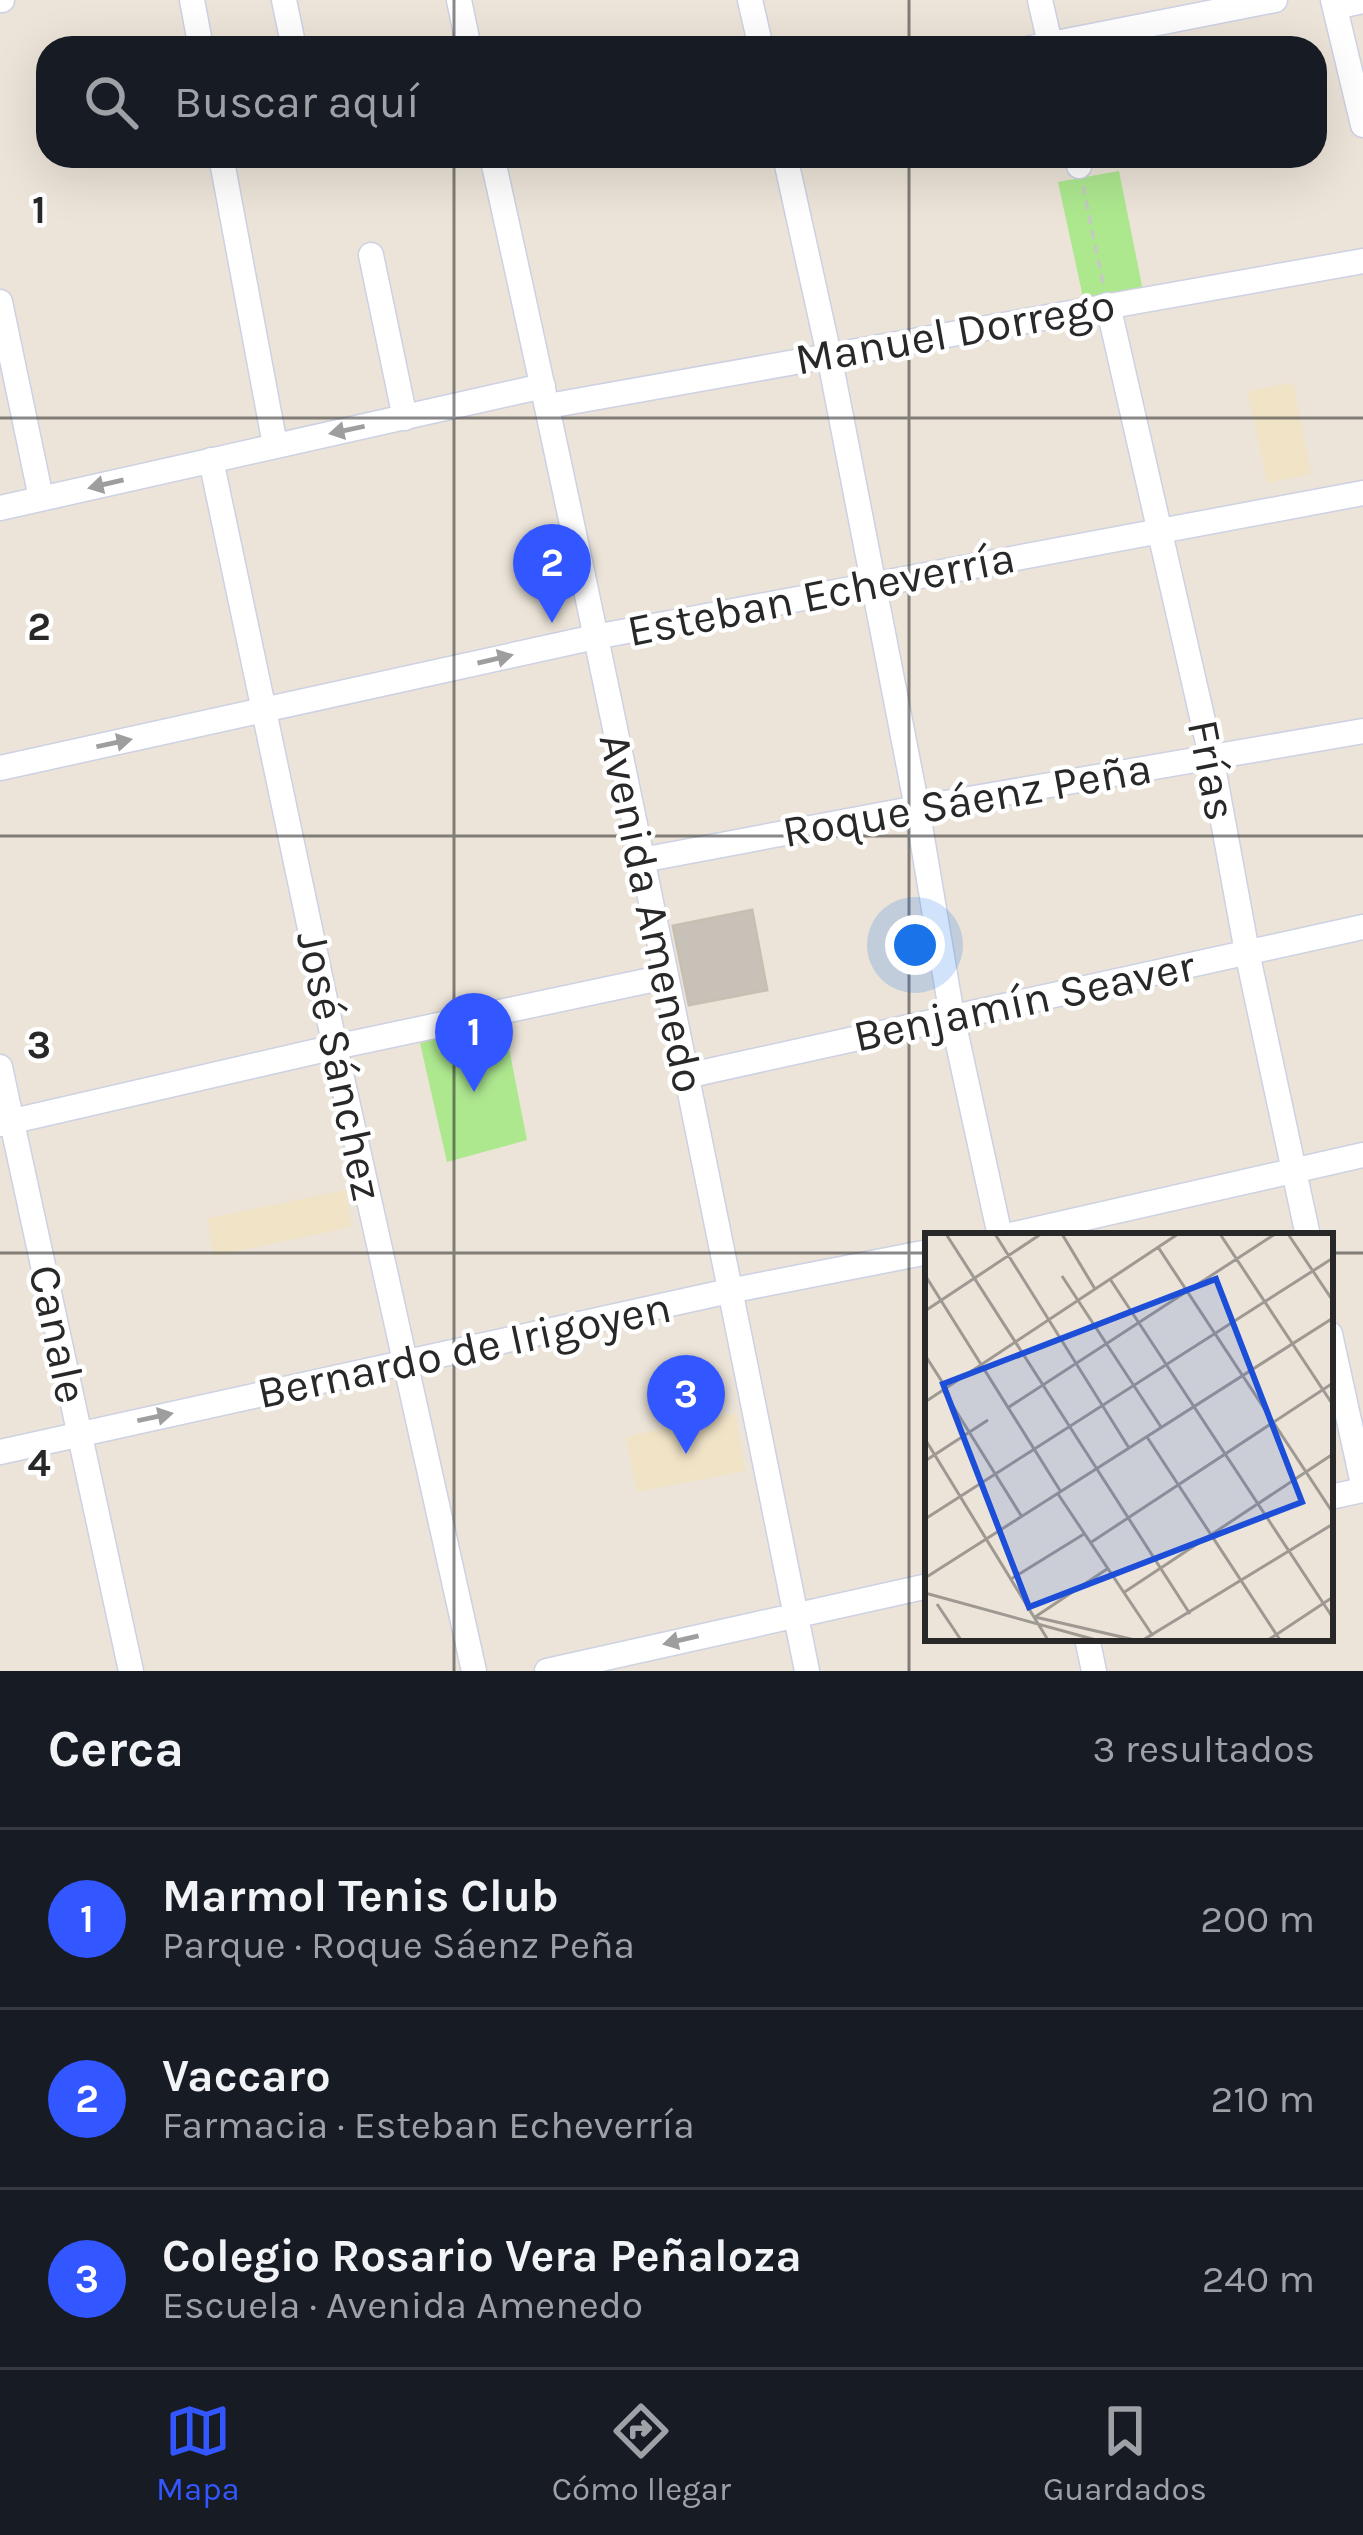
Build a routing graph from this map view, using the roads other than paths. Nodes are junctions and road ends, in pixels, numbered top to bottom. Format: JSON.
{"nodes":[{"id":1,"x":192,"y":0,"type":"edge"},
{"id":2,"x":284,"y":0,"type":"edge"},
{"id":3,"x":459,"y":0,"type":"edge"},
{"id":4,"x":750,"y":0,"type":"edge"},
{"id":5,"x":1040,"y":0,"type":"edge"},
{"id":6,"x":1275,"y":0,"type":"edge"},
{"id":7,"x":1363,"y":1,"type":"edge"},
{"id":8,"x":1334,"y":4,"type":"edge"},
{"id":9,"x":199,"y":36,"type":"edge"},
{"id":10,"x":292,"y":36,"type":"edge"},
{"id":11,"x":467,"y":36,"type":"edge"},
{"id":12,"x":758,"y":36,"type":"edge"},
{"id":13,"x":1043,"y":36,"type":"edge"},
{"id":14,"x":1098,"y":36,"type":"edge"},
{"id":15,"x":1363,"y":124,"type":"edge"},
{"id":16,"x":223,"y":168,"type":"edge"},
{"id":17,"x":495,"y":168,"type":"edge"},
{"id":18,"x":787,"y":168,"type":"edge"},
{"id":19,"x":371,"y":255,"type":"dead end"},
{"id":20,"x":1363,"y":261,"type":"edge"},
{"id":21,"x":0,"y":302,"type":"edge"},
{"id":22,"x":1108,"y":304,"type":"junction"},
{"id":23,"x":829,"y":355,"type":"junction"},
{"id":24,"x":546,"y":396,"type":"junction"},
{"id":25,"x":405,"y":418,"type":"junction"},
{"id":26,"x":275,"y":445,"type":"junction"},
{"id":27,"x":211,"y":460,"type":"junction"},
{"id":28,"x":1363,"y":493,"type":"edge"},
{"id":29,"x":41,"y":499,"type":"junction"},
{"id":30,"x":0,"y":508,"type":"edge"},
{"id":31,"x":1159,"y":530,"type":"junction"},
{"id":32,"x":874,"y":585,"type":"junction"},
{"id":33,"x":595,"y":637,"type":"junction"},
{"id":34,"x":263,"y":711,"type":"junction"},
{"id":35,"x":1363,"y":731,"type":"edge"},
{"id":36,"x":1211,"y":756,"type":"junction"},
{"id":37,"x":0,"y":768,"type":"edge"},
{"id":38,"x":917,"y":808,"type":"junction"},
{"id":39,"x":642,"y":860,"type":"junction"},
{"id":40,"x":1363,"y":927,"type":"edge"},
{"id":41,"x":1247,"y":952,"type":"junction"},
{"id":42,"x":665,"y":977,"type":"junction"},
{"id":43,"x":952,"y":1016,"type":"junction"},
{"id":44,"x":335,"y":1047,"type":"junction"},
{"id":45,"x":0,"y":1067,"type":"edge"},
{"id":46,"x":686,"y":1076,"type":"junction"},
{"id":47,"x":6,"y":1122,"type":"edge"},
{"id":48,"x":1363,"y":1155,"type":"edge"},
{"id":49,"x":1294,"y":1171,"type":"junction"},
{"id":50,"x":1002,"y":1233,"type":"edge"},
{"id":51,"x":1016,"y":1233,"type":"edge"},
{"id":52,"x":1307,"y":1233,"type":"edge"},
{"id":53,"x":925,"y":1253,"type":"edge"},
{"id":54,"x":729,"y":1292,"type":"junction"},
{"id":55,"x":1333,"y":1348,"type":"edge"},
{"id":56,"x":404,"y":1362,"type":"junction"},
{"id":57,"x":79,"y":1434,"type":"junction"},
{"id":58,"x":0,"y":1452,"type":"edge"},
{"id":59,"x":1363,"y":1487,"type":"edge"},
{"id":60,"x":1333,"y":1496,"type":"edge"},
{"id":61,"x":925,"y":1587,"type":"edge"},
{"id":62,"x":796,"y":1614,"type":"junction"},
{"id":63,"x":1088,"y":1641,"type":"edge"},
{"id":64,"x":131,"y":1671,"type":"edge"},
{"id":65,"x":474,"y":1671,"type":"edge"},
{"id":66,"x":547,"y":1671,"type":"edge"},
{"id":67,"x":807,"y":1671,"type":"edge"},
{"id":68,"x":1094,"y":1671,"type":"edge"}],
"edges":[{"from":1,"to":9,"type":"street"},
{"from":2,"to":10,"type":"street"},
{"from":3,"to":11,"type":"street"},
{"from":4,"to":12,"type":"street"},
{"from":5,"to":13,"type":"street"},
{"from":6,"to":14,"type":"street"},
{"from":7,"to":8,"type":"street"},
{"from":8,"to":15,"type":"street"},
{"from":16,"to":26,"type":"street"},
{"from":17,"to":24,"type":"street","name":"Avenida Amenedo"},
{"from":18,"to":23,"type":"street"},
{"from":19,"to":25,"type":"street"},
{"from":20,"to":22,"type":"street","name":"Manuel Dorrego"},
{"from":21,"to":29,"type":"street"},
{"from":22,"to":23,"type":"street","name":"Manuel Dorrego"},
{"from":22,"to":31,"type":"street","name":"Frías"},
{"from":23,"to":24,"type":"street","name":"Manuel Dorrego"},
{"from":23,"to":32,"type":"street"},
{"from":24,"to":25,"type":"street","name":"Manuel Dorrego"},
{"from":24,"to":33,"type":"street","name":"Avenida Amenedo"},
{"from":25,"to":26,"type":"street","name":"Manuel Dorrego","one_way":true},
{"from":26,"to":27,"type":"street","name":"Manuel Dorrego"},
{"from":27,"to":29,"type":"street","name":"Manuel Dorrego","one_way":true},
{"from":27,"to":34,"type":"street","name":"José Sánchez"},
{"from":28,"to":31,"type":"street","name":"Esteban Echeverría"},
{"from":29,"to":30,"type":"street","name":"Manuel Dorrego"},
{"from":31,"to":32,"type":"street","name":"Esteban Echeverría"},
{"from":31,"to":36,"type":"street","name":"Frías"},
{"from":32,"to":33,"type":"street","name":"Esteban Echeverría"},
{"from":32,"to":38,"type":"street"},
{"from":34,"to":33,"type":"street","name":"Esteban Echeverría","one_way":true},
{"from":33,"to":39,"type":"street","name":"Avenida Amenedo"},
{"from":37,"to":34,"type":"street","name":"Esteban Echeverría","one_way":true},
{"from":34,"to":44,"type":"street","name":"José Sánchez"},
{"from":35,"to":36,"type":"street","name":"Roque Sáenz Peña"},
{"from":36,"to":38,"type":"street","name":"Roque Sáenz Peña"},
{"from":36,"to":41,"type":"street","name":"Frías"},
{"from":38,"to":39,"type":"street","name":"Roque Sáenz Peña"},
{"from":38,"to":43,"type":"street"},
{"from":39,"to":42,"type":"street","name":"Avenida Amenedo"},
{"from":40,"to":41,"type":"street","name":"Benjamín Seaver"},
{"from":41,"to":43,"type":"street","name":"Benjamín Seaver"},
{"from":41,"to":49,"type":"street","name":"Frías"},
{"from":42,"to":44,"type":"street"},
{"from":42,"to":46,"type":"street","name":"Avenida Amenedo"},
{"from":43,"to":46,"type":"street","name":"Benjamín Seaver"},
{"from":43,"to":50,"type":"street"},
{"from":44,"to":47,"type":"street"},
{"from":44,"to":56,"type":"street","name":"José Sánchez"},
{"from":45,"to":47,"type":"street","name":"Canale"},
{"from":46,"to":54,"type":"street","name":"Avenida Amenedo"},
{"from":47,"to":57,"type":"street","name":"Canale"},
{"from":48,"to":49,"type":"street"},
{"from":49,"to":51,"type":"street"},
{"from":49,"to":52,"type":"street","name":"Frías"},
{"from":53,"to":54,"type":"street","name":"Bernardo de Irigoyen"},
{"from":54,"to":56,"type":"street","name":"Bernardo de Irigoyen"},
{"from":54,"to":62,"type":"street","name":"Avenida Amenedo"},
{"from":55,"to":59,"type":"street"},
{"from":57,"to":56,"type":"street","name":"Bernardo de Irigoyen","one_way":true},
{"from":56,"to":65,"type":"street","name":"José Sánchez"},
{"from":57,"to":58,"type":"street","name":"Bernardo de Irigoyen"},
{"from":57,"to":64,"type":"street","name":"Canale"},
{"from":59,"to":60,"type":"street"},
{"from":61,"to":62,"type":"street"},
{"from":62,"to":66,"type":"street","one_way":true},
{"from":62,"to":67,"type":"street","name":"Avenida Amenedo"},
{"from":63,"to":68,"type":"street"}]}
